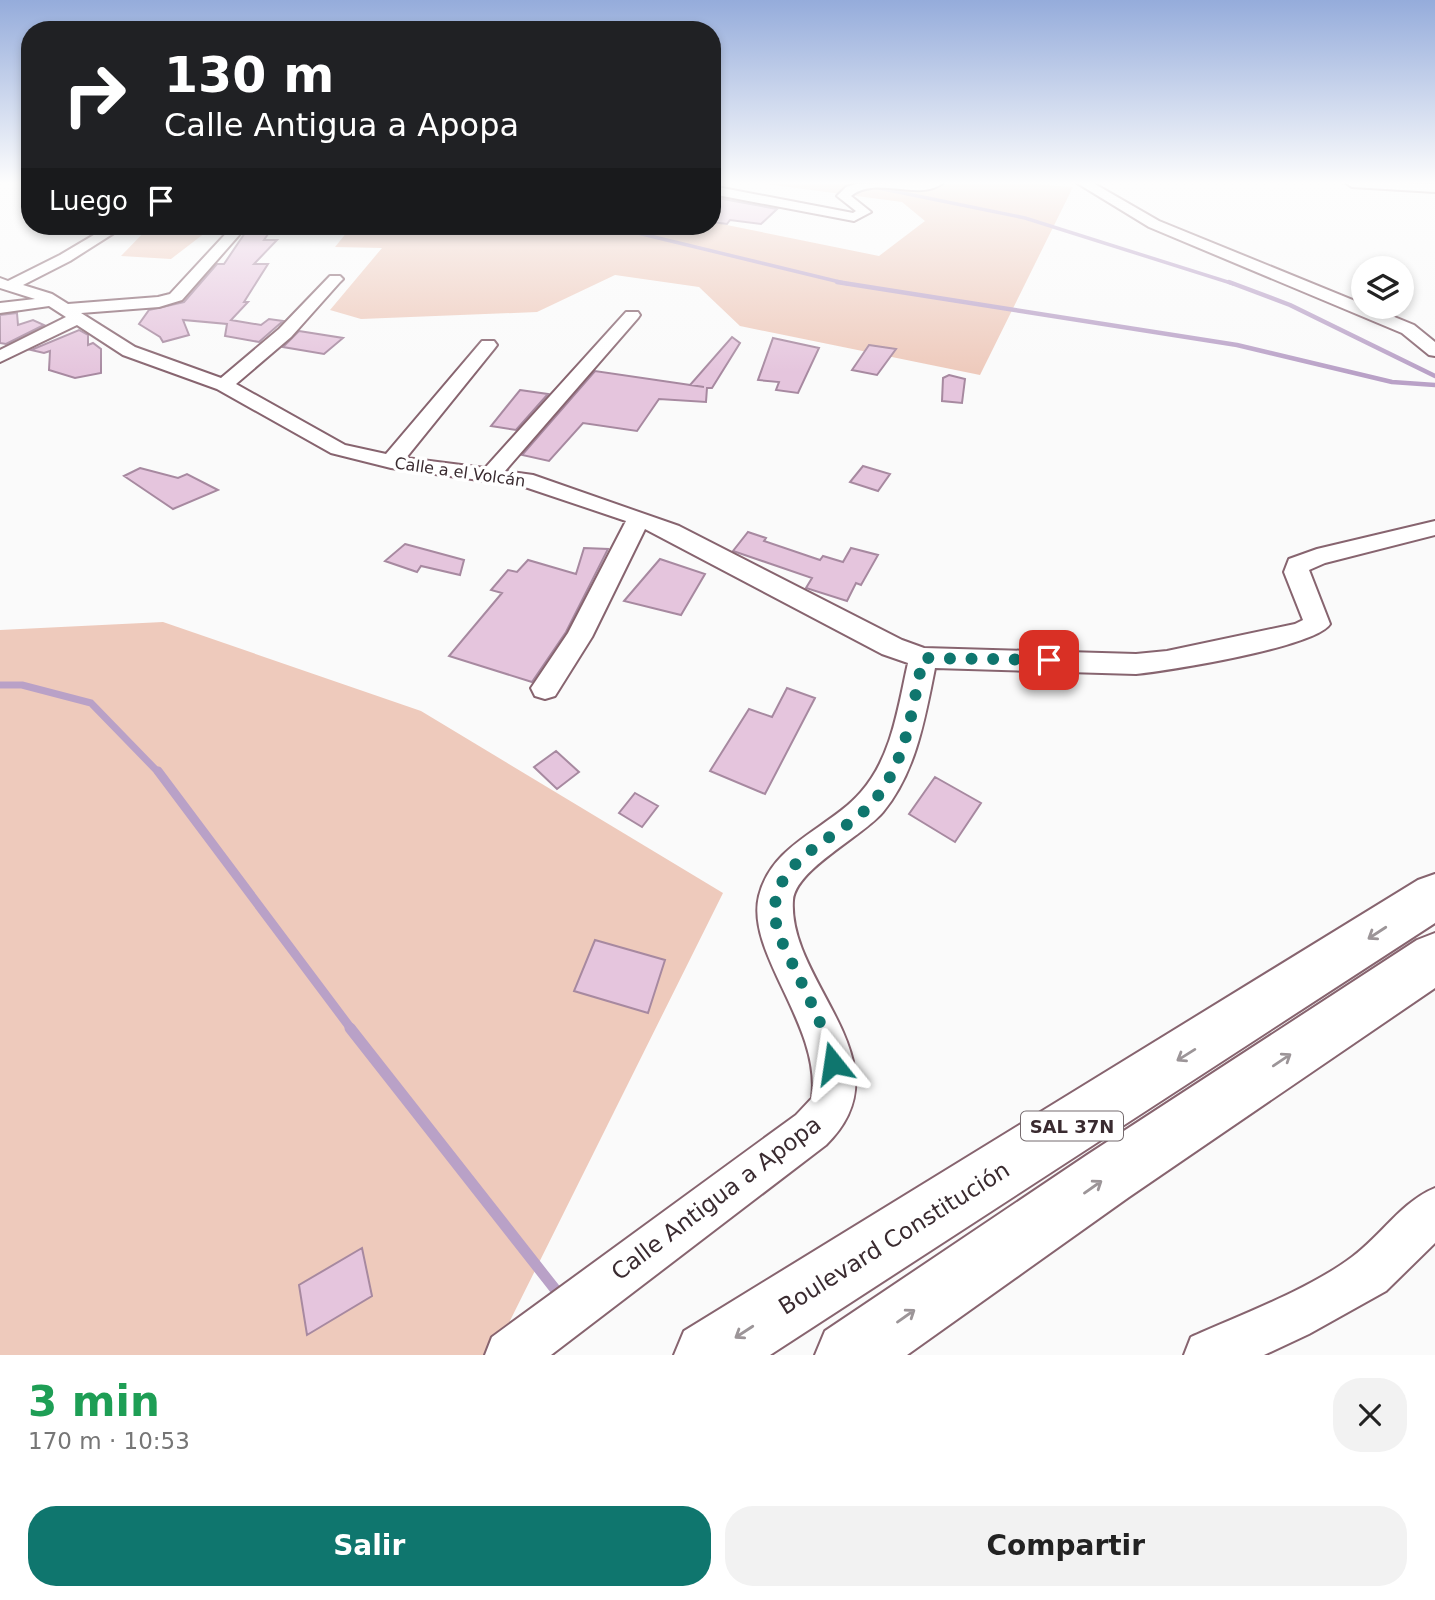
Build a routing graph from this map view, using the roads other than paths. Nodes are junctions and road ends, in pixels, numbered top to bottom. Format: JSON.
{"nodes":[{"id":1,"x":84,"y":246,"type":"edge"},
{"id":2,"x":222,"y":246,"type":"edge"},
{"id":3,"x":1208,"y":246,"type":"edge"},
{"id":4,"x":335,"y":279,"type":"dead end"},
{"id":5,"x":4,"y":285,"type":"edge"},
{"id":6,"x":0,"y":308,"type":"edge"},
{"id":7,"x":65,"y":309,"type":"junction"},
{"id":8,"x":632,"y":315,"type":"dead end"},
{"id":9,"x":488,"y":345,"type":"dead end"},
{"id":10,"x":1435,"y":351,"type":"edge"},
{"id":11,"x":0,"y":357,"type":"edge"},
{"id":12,"x":224,"y":385,"type":"junction"},
{"id":13,"x":391,"y":462,"type":"junction"},
{"id":14,"x":490,"y":475,"type":"junction"},
{"id":15,"x":639,"y":518,"type":"junction"},
{"id":16,"x":1435,"y":528,"type":"edge"},
{"id":17,"x":923,"y":658,"type":"junction"},
{"id":18,"x":545,"y":688,"type":"dead end"},
{"id":19,"x":1435,"y":896,"type":"edge"},
{"id":20,"x":1435,"y":958,"type":"edge"},
{"id":21,"x":1435,"y":1211,"type":"edge"},
{"id":22,"x":510,"y":1355,"type":"edge"},
{"id":23,"x":708,"y":1355,"type":"edge"},
{"id":24,"x":849,"y":1355,"type":"edge"},
{"id":25,"x":1209,"y":1355,"type":"edge"}],
"edges":[{"from":1,"to":5,"type":"street"},
{"from":2,"to":7,"type":"street"},
{"from":3,"to":10,"type":"street"},
{"from":4,"to":12,"type":"street"},
{"from":5,"to":7,"type":"street","name":"Calle a el Volcán"},
{"from":6,"to":7,"type":"street"},
{"from":7,"to":11,"type":"street"},
{"from":7,"to":12,"type":"street","name":"Calle a el Volcán"},
{"from":8,"to":14,"type":"street"},
{"from":9,"to":13,"type":"street"},
{"from":12,"to":13,"type":"street","name":"Calle a el Volcán"},
{"from":13,"to":14,"type":"street","name":"Calle a el Volcán"},
{"from":14,"to":15,"type":"street","name":"Calle a el Volcán"},
{"from":15,"to":17,"type":"street","name":"Calle a el Volcán"},
{"from":15,"to":18,"type":"street"},
{"from":16,"to":17,"type":"street"},
{"from":17,"to":22,"type":"street","name":"Calle Antigua a Apopa"},
{"from":19,"to":23,"type":"highway","name":"Boulevard Constitución","number":"SAL 37N","one_way":true},
{"from":24,"to":20,"type":"highway","number":"SAL 37N","one_way":true},
{"from":21,"to":25,"type":"street"}]}
